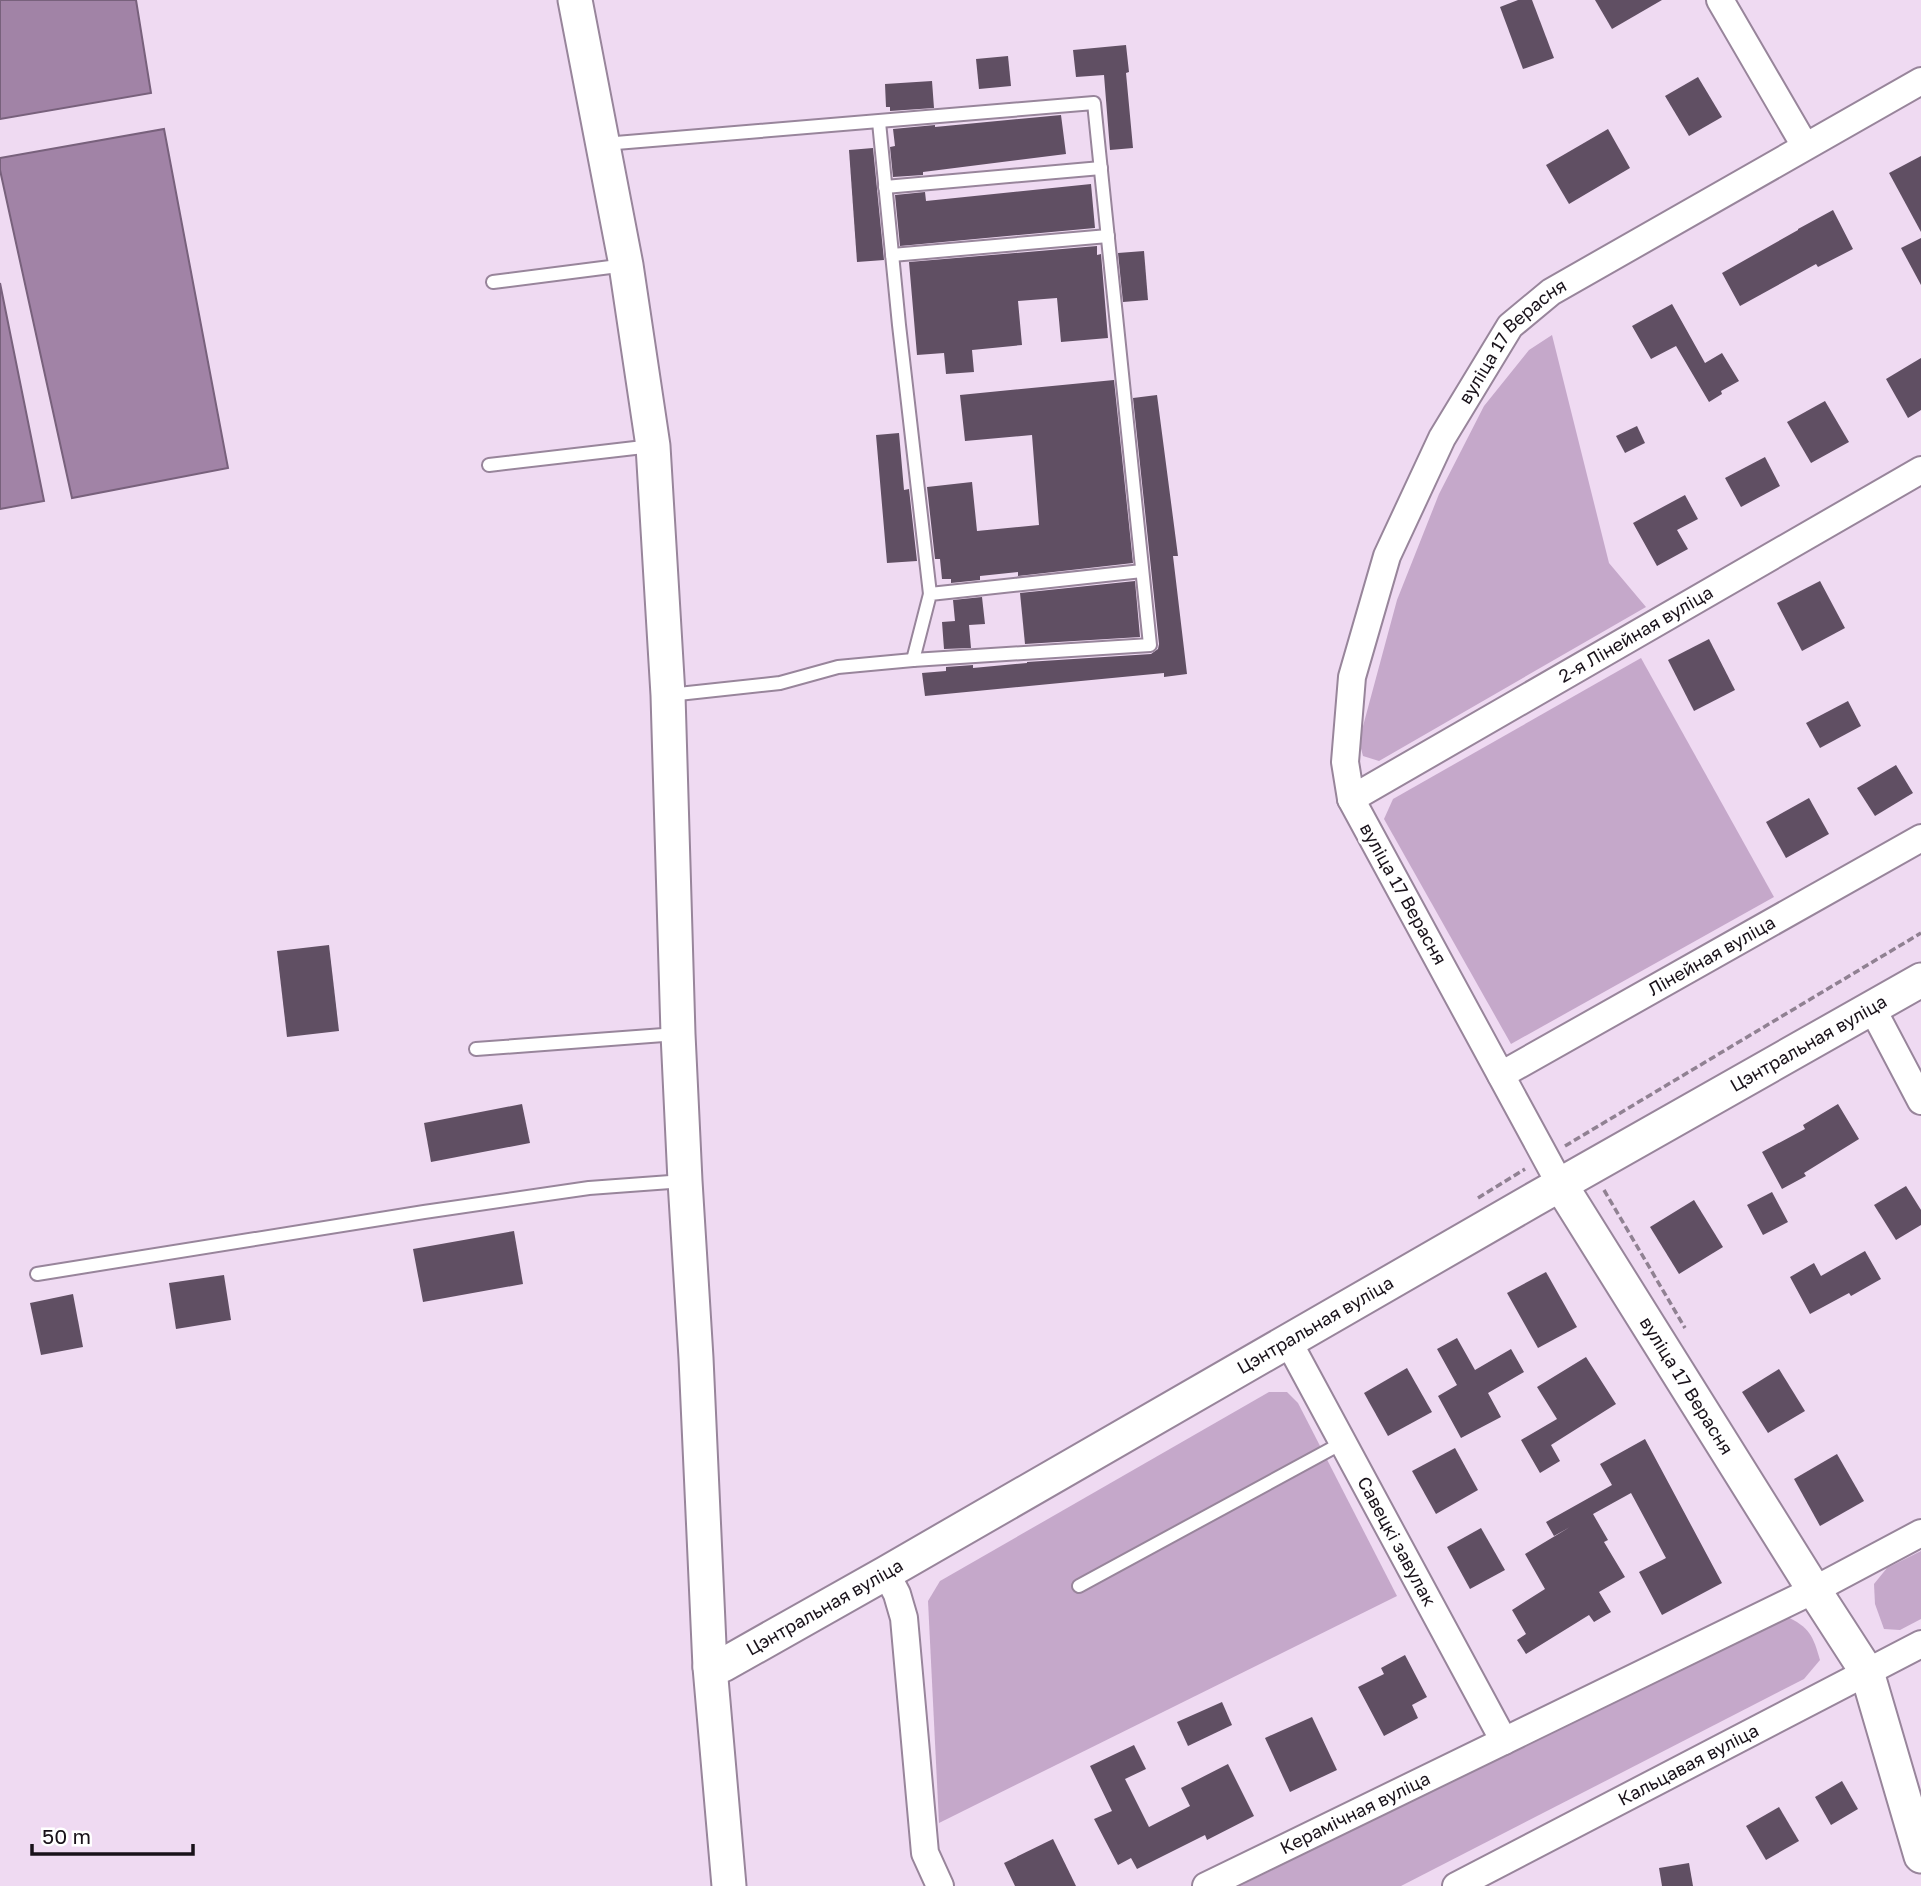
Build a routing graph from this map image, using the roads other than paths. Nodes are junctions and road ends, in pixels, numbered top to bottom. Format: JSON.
{"nodes":[{"id":1,"x":575,"y":0,"type":"edge"},
{"id":2,"x":1720,"y":0,"type":"edge"},
{"id":3,"x":1921,"y":81,"type":"edge"},
{"id":4,"x":879,"y":122,"type":"junction"},
{"id":5,"x":604,"y":144,"type":"junction"},
{"id":6,"x":1805,"y":146,"type":"junction"},
{"id":7,"x":1101,"y":167,"type":"junction"},
{"id":8,"x":885,"y":187,"type":"junction"},
{"id":9,"x":1108,"y":236,"type":"junction"},
{"id":10,"x":892,"y":255,"type":"junction"},
{"id":11,"x":626,"y":265,"type":"junction"},
{"id":12,"x":493,"y":282,"type":"dead end"},
{"id":13,"x":653,"y":446,"type":"junction"},
{"id":14,"x":489,"y":465,"type":"dead end"},
{"id":15,"x":1921,"y":470,"type":"edge"},
{"id":16,"x":1142,"y":571,"type":"junction"},
{"id":17,"x":930,"y":594,"type":"junction"},
{"id":18,"x":913,"y":660,"type":"junction"},
{"id":19,"x":668,"y":695,"type":"junction"},
{"id":20,"x":1351,"y":799,"type":"junction"},
{"id":21,"x":1921,"y":838,"type":"edge"},
{"id":22,"x":1921,"y":980,"type":"edge"},
{"id":23,"x":1871,"y":1008,"type":"junction"},
{"id":24,"x":678,"y":1034,"type":"junction"},
{"id":25,"x":476,"y":1049,"type":"dead end"},
{"id":26,"x":1501,"y":1074,"type":"junction"},
{"id":27,"x":1921,"y":1101,"type":"edge"},
{"id":28,"x":685,"y":1181,"type":"junction"},
{"id":29,"x":1560,"y":1184,"type":"junction"},
{"id":30,"x":37,"y":1275,"type":"dead end"},
{"id":31,"x":1287,"y":1341,"type":"junction"},
{"id":32,"x":1342,"y":1443,"type":"junction"},
{"id":33,"x":1921,"y":1533,"type":"edge"},
{"id":34,"x":886,"y":1573,"type":"junction"},
{"id":35,"x":1079,"y":1586,"type":"dead end"},
{"id":36,"x":1814,"y":1590,"type":"junction"},
{"id":37,"x":1921,"y":1644,"type":"edge"},
{"id":38,"x":710,"y":1667,"type":"junction"},
{"id":39,"x":1867,"y":1672,"type":"junction"},
{"id":40,"x":1504,"y":1741,"type":"junction"},
{"id":41,"x":1921,"y":1856,"type":"edge"},
{"id":42,"x":729,"y":1886,"type":"edge"},
{"id":43,"x":940,"y":1886,"type":"edge"},
{"id":44,"x":1206,"y":1886,"type":"edge"},
{"id":45,"x":1456,"y":1886,"type":"edge"}],
"edges":[{"from":1,"to":5,"type":"street"},
{"from":2,"to":6,"type":"street"},
{"from":3,"to":6,"type":"street","name":"вуліца 17 Верасня"},
{"from":4,"to":5,"type":"lane"},
{"from":4,"to":7,"type":"lane"},
{"from":4,"to":8,"type":"lane"},
{"from":5,"to":11,"type":"street"},
{"from":6,"to":20,"type":"street","name":"вуліца 17 Верасня"},
{"from":7,"to":8,"type":"lane"},
{"from":7,"to":9,"type":"lane"},
{"from":8,"to":10,"type":"lane"},
{"from":9,"to":10,"type":"lane"},
{"from":9,"to":16,"type":"lane"},
{"from":10,"to":17,"type":"lane"},
{"from":11,"to":12,"type":"lane"},
{"from":11,"to":13,"type":"street"},
{"from":13,"to":14,"type":"lane"},
{"from":13,"to":19,"type":"street"},
{"from":15,"to":20,"type":"street","name":"2-я Лінейная вуліца"},
{"from":16,"to":17,"type":"lane"},
{"from":16,"to":18,"type":"lane"},
{"from":17,"to":18,"type":"lane"},
{"from":18,"to":19,"type":"lane"},
{"from":19,"to":24,"type":"street"},
{"from":20,"to":26,"type":"street","name":"вуліца 17 Верасня"},
{"from":21,"to":26,"type":"street","name":"Лінейная вуліца"},
{"from":22,"to":23,"type":"street","name":"Цэнтральная вуліца"},
{"from":23,"to":27,"type":"street"},
{"from":23,"to":29,"type":"street","name":"Цэнтральная вуліца"},
{"from":24,"to":25,"type":"lane"},
{"from":24,"to":28,"type":"street"},
{"from":26,"to":29,"type":"street","name":"вуліца 17 Верасня"},
{"from":28,"to":30,"type":"lane"},
{"from":28,"to":38,"type":"street"},
{"from":29,"to":31,"type":"street","name":"Цэнтральная вуліца"},
{"from":29,"to":36,"type":"street","name":"вуліца 17 Верасня"},
{"from":31,"to":32,"type":"street","name":"Савецкі завулак"},
{"from":31,"to":34,"type":"street","name":"Цэнтральная вуліца"},
{"from":32,"to":35,"type":"lane"},
{"from":32,"to":40,"type":"street","name":"Савецкі завулак"},
{"from":33,"to":36,"type":"street","name":"Керамічная вуліца"},
{"from":34,"to":38,"type":"street","name":"Цэнтральная вуліца"},
{"from":34,"to":43,"type":"street"},
{"from":36,"to":39,"type":"street","name":"вуліца 17 Верасня"},
{"from":36,"to":40,"type":"street","name":"Керамічная вуліца"},
{"from":37,"to":39,"type":"street","name":"Кальцавая вуліца"},
{"from":38,"to":42,"type":"street"},
{"from":39,"to":41,"type":"street","name":"вуліца 17 Верасня"},
{"from":39,"to":45,"type":"street","name":"Кальцавая вуліца"},
{"from":40,"to":44,"type":"street","name":"Керамічная вуліца"}]}
